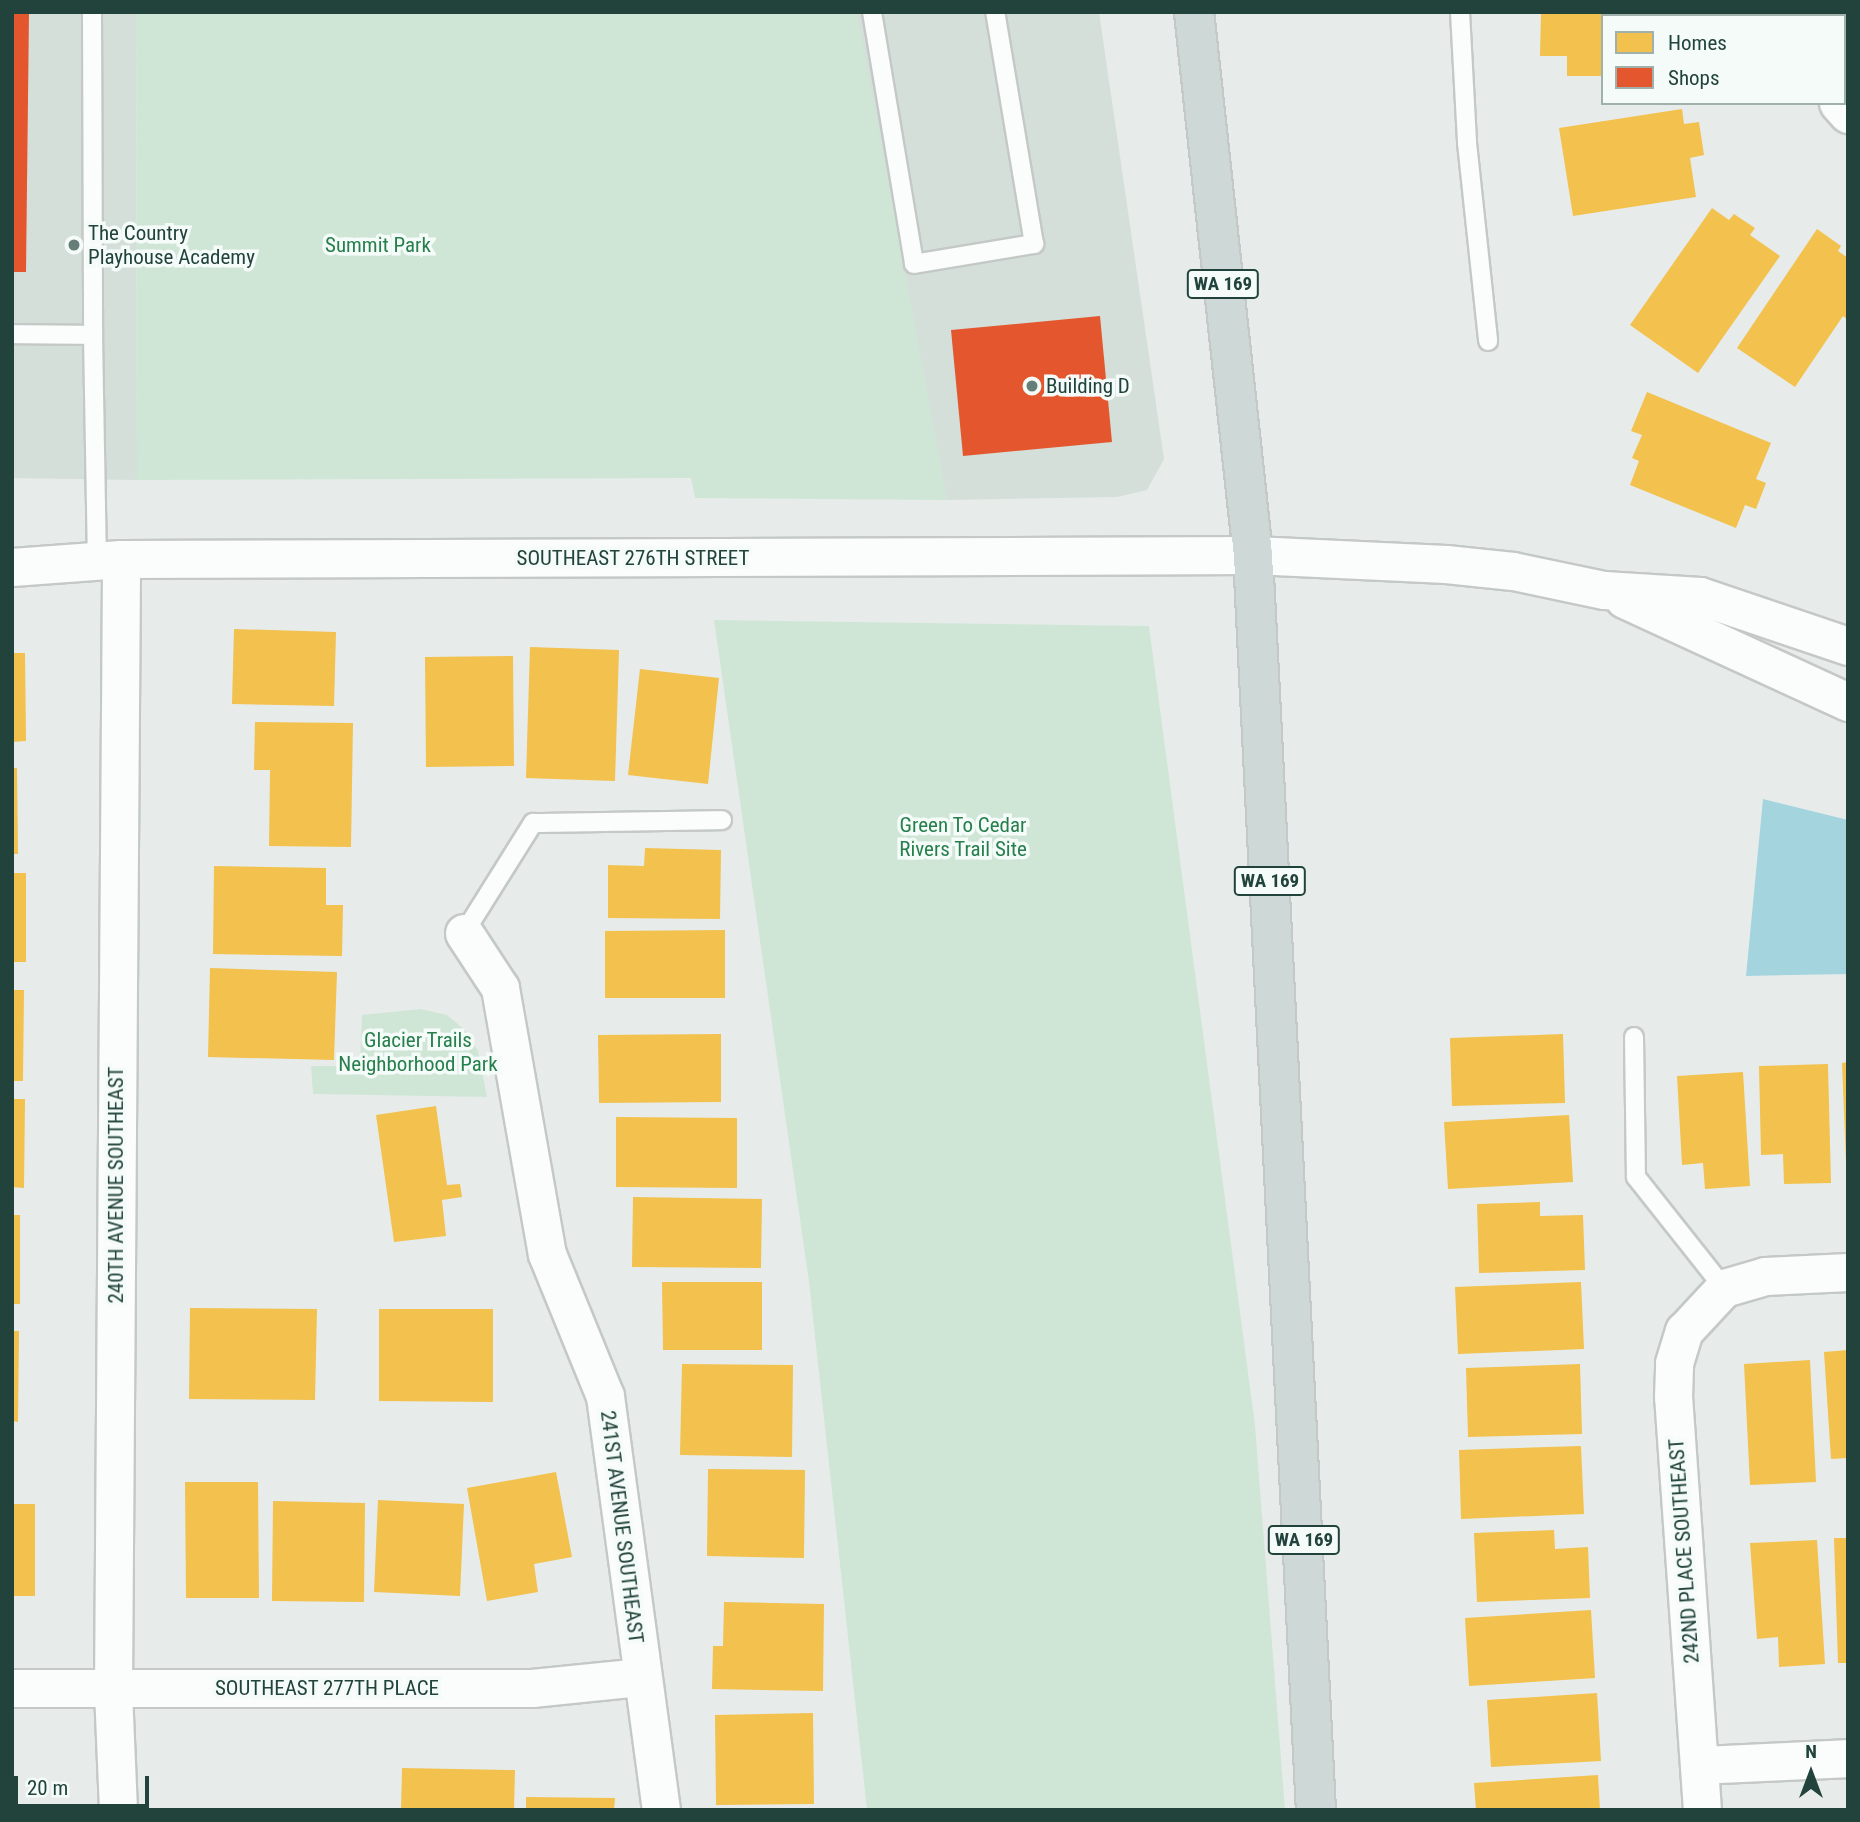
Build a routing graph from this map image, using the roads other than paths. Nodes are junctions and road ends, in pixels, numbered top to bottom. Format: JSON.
{"nodes":[{"id":1,"x":92,"y":12,"type":"edge"},
{"id":2,"x":872,"y":12,"type":"edge"},
{"id":3,"x":995,"y":12,"type":"edge"},
{"id":4,"x":1194,"y":12,"type":"edge"},
{"id":5,"x":1460,"y":12,"type":"edge"},
{"id":6,"x":12,"y":334,"type":"edge"},
{"id":7,"x":93,"y":334,"type":"junction"},
{"id":8,"x":1488,"y":341,"type":"dead end"},
{"id":9,"x":1253,"y":555,"type":"junction"},
{"id":10,"x":109,"y":560,"type":"junction"},
{"id":11,"x":12,"y":567,"type":"edge"},
{"id":12,"x":1604,"y":590,"type":"junction"},
{"id":13,"x":1848,"y":646,"type":"edge"},
{"id":14,"x":1848,"y":702,"type":"edge"},
{"id":15,"x":722,"y":820,"type":"dead end"},
{"id":16,"x":464,"y":933,"type":"joint"},
{"id":17,"x":1634,"y":1037,"type":"dead end"},
{"id":18,"x":1848,"y":1272,"type":"edge"},
{"id":19,"x":1715,"y":1296,"type":"junction"},
{"id":20,"x":641,"y":1677,"type":"junction"},
{"id":21,"x":12,"y":1688,"type":"edge"},
{"id":22,"x":113,"y":1689,"type":"junction"},
{"id":23,"x":1848,"y":1758,"type":"edge"},
{"id":24,"x":1700,"y":1765,"type":"junction"},
{"id":25,"x":118,"y":1810,"type":"edge"},
{"id":26,"x":661,"y":1810,"type":"edge"},
{"id":27,"x":1316,"y":1810,"type":"edge"},
{"id":28,"x":1702,"y":1810,"type":"edge"}],
"edges":[{"from":1,"to":7,"type":"lane"},
{"from":2,"to":3,"type":"lane"},
{"from":4,"to":9,"type":"main road","number":"WA 169"},
{"from":5,"to":8,"type":"lane"},
{"from":6,"to":7,"type":"lane"},
{"from":7,"to":10,"type":"lane"},
{"from":9,"to":10,"type":"street","name":"SOUTHEAST 276TH STREET"},
{"from":9,"to":12,"type":"street","name":"SOUTHEAST 276TH STREET"},
{"from":9,"to":27,"type":"main road","number":"WA 169"},
{"from":10,"to":11,"type":"street","name":"SOUTHEAST 276TH STREET"},
{"from":10,"to":22,"type":"street","name":"240TH AVENUE SOUTHEAST"},
{"from":12,"to":13,"type":"street"},
{"from":12,"to":14,"type":"street"},
{"from":15,"to":16,"type":"lane"},
{"from":16,"to":20,"type":"street","name":"241ST AVENUE SOUTHEAST"},
{"from":17,"to":19,"type":"lane"},
{"from":18,"to":19,"type":"street"},
{"from":19,"to":24,"type":"street","name":"242ND PLACE SOUTHEAST"},
{"from":20,"to":22,"type":"street","name":"SOUTHEAST 277TH PLACE"},
{"from":20,"to":26,"type":"street","name":"241ST AVENUE SOUTHEAST"},
{"from":21,"to":22,"type":"street","name":"SOUTHEAST 277TH PLACE"},
{"from":22,"to":25,"type":"street","name":"240TH AVENUE SOUTHEAST"},
{"from":23,"to":24,"type":"street"},
{"from":24,"to":28,"type":"street","name":"242ND PLACE SOUTHEAST"}]}
